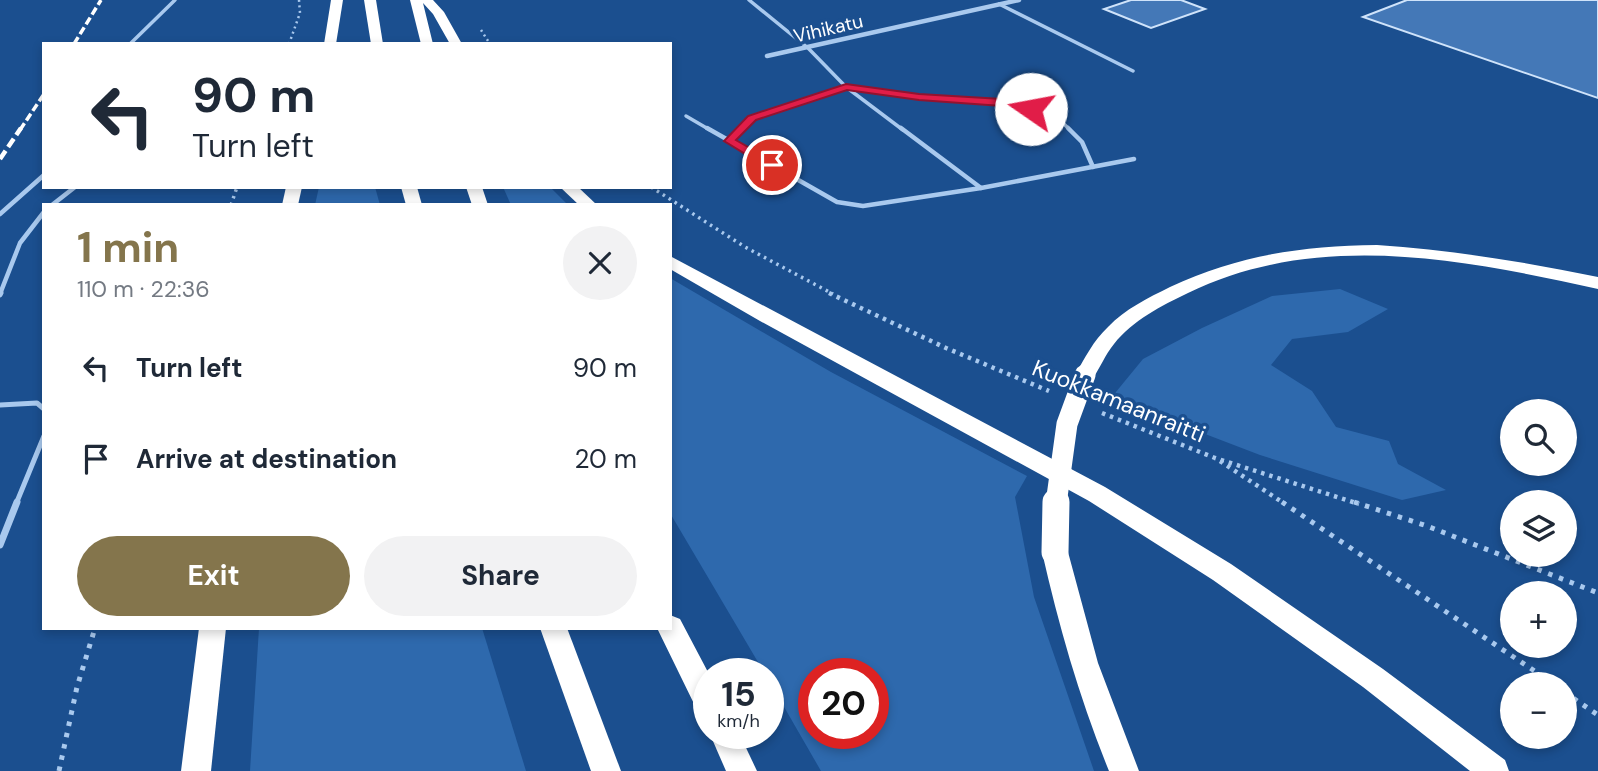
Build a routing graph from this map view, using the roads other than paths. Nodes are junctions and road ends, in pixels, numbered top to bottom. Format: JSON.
{"nodes":[{"id":1,"x":175,"y":0,"type":"edge"},
{"id":2,"x":337,"y":0,"type":"edge"},
{"id":3,"x":370,"y":0,"type":"edge"},
{"id":4,"x":416,"y":0,"type":"edge"},
{"id":5,"x":426,"y":0,"type":"edge"},
{"id":6,"x":749,"y":0,"type":"edge"},
{"id":7,"x":1019,"y":0,"type":"edge"},
{"id":8,"x":999,"y":4,"type":"junction"},
{"id":9,"x":132,"y":42,"type":"edge"},
{"id":10,"x":330,"y":42,"type":"edge"},
{"id":11,"x":377,"y":42,"type":"edge"},
{"id":12,"x":426,"y":42,"type":"edge"},
{"id":13,"x":455,"y":42,"type":"edge"},
{"id":14,"x":808,"y":48,"type":"junction"},
{"id":15,"x":767,"y":56,"type":"dead end"},
{"id":16,"x":1133,"y":71,"type":"dead end"},
{"id":17,"x":846,"y":87,"type":"junction"},
{"id":18,"x":686,"y":116,"type":"dead end"},
{"id":19,"x":729,"y":141,"type":"junction"},
{"id":20,"x":1134,"y":159,"type":"dead end"},
{"id":21,"x":1093,"y":167,"type":"junction"},
{"id":22,"x":42,"y":177,"type":"edge"},
{"id":23,"x":981,"y":188,"type":"junction"},
{"id":24,"x":72,"y":189,"type":"edge"},
{"id":25,"x":570,"y":189,"type":"edge"},
{"id":26,"x":55,"y":203,"type":"edge"},
{"id":27,"x":587,"y":203,"type":"edge"},
{"id":28,"x":0,"y":214,"type":"edge"},
{"id":29,"x":42,"y":214,"type":"edge"},
{"id":30,"x":672,"y":262,"type":"edge"},
{"id":31,"x":1598,"y":283,"type":"edge"},
{"id":32,"x":0,"y":295,"type":"edge"},
{"id":33,"x":0,"y":405,"type":"edge"},
{"id":34,"x":42,"y":407,"type":"edge"},
{"id":35,"x":42,"y":441,"type":"edge"},
{"id":36,"x":0,"y":545,"type":"edge"},
{"id":37,"x":213,"y":630,"type":"edge"},
{"id":38,"x":554,"y":630,"type":"edge"},
{"id":39,"x":672,"y":630,"type":"edge"},
{"id":40,"x":693,"y":672,"type":"edge"},
{"id":41,"x":731,"y":749,"type":"edge"},
{"id":42,"x":197,"y":771,"type":"edge"},
{"id":43,"x":606,"y":771,"type":"edge"},
{"id":44,"x":742,"y":771,"type":"edge"},
{"id":45,"x":1124,"y":771,"type":"edge"},
{"id":46,"x":1494,"y":771,"type":"edge"}],
"edges":[{"from":1,"to":9,"type":"lane"},
{"from":2,"to":10,"type":"highway"},
{"from":3,"to":11,"type":"highway"},
{"from":4,"to":12,"type":"highway"},
{"from":5,"to":13,"type":"highway"},
{"from":6,"to":14,"type":"lane"},
{"from":7,"to":8,"type":"street","name":"Vihikatu"},
{"from":8,"to":14,"type":"street","name":"Vihikatu"},
{"from":8,"to":16,"type":"lane"},
{"from":14,"to":15,"type":"street","name":"Vihikatu"},
{"from":14,"to":17,"type":"lane"},
{"from":17,"to":19,"type":"lane"},
{"from":17,"to":21,"type":"lane"},
{"from":17,"to":23,"type":"lane"},
{"from":18,"to":19,"type":"lane"},
{"from":19,"to":23,"type":"lane"},
{"from":20,"to":21,"type":"lane"},
{"from":21,"to":23,"type":"lane"},
{"from":22,"to":28,"type":"lane"},
{"from":24,"to":26,"type":"lane"},
{"from":25,"to":27,"type":"highway"},
{"from":29,"to":32,"type":"lane"},
{"from":30,"to":46,"type":"highway"},
{"from":31,"to":45,"type":"highway","bridge":true},
{"from":33,"to":34,"type":"lane"},
{"from":35,"to":36,"type":"lane"},
{"from":37,"to":42,"type":"highway"},
{"from":38,"to":43,"type":"highway"},
{"from":39,"to":40,"type":"highway"},
{"from":41,"to":44,"type":"highway"}]}
